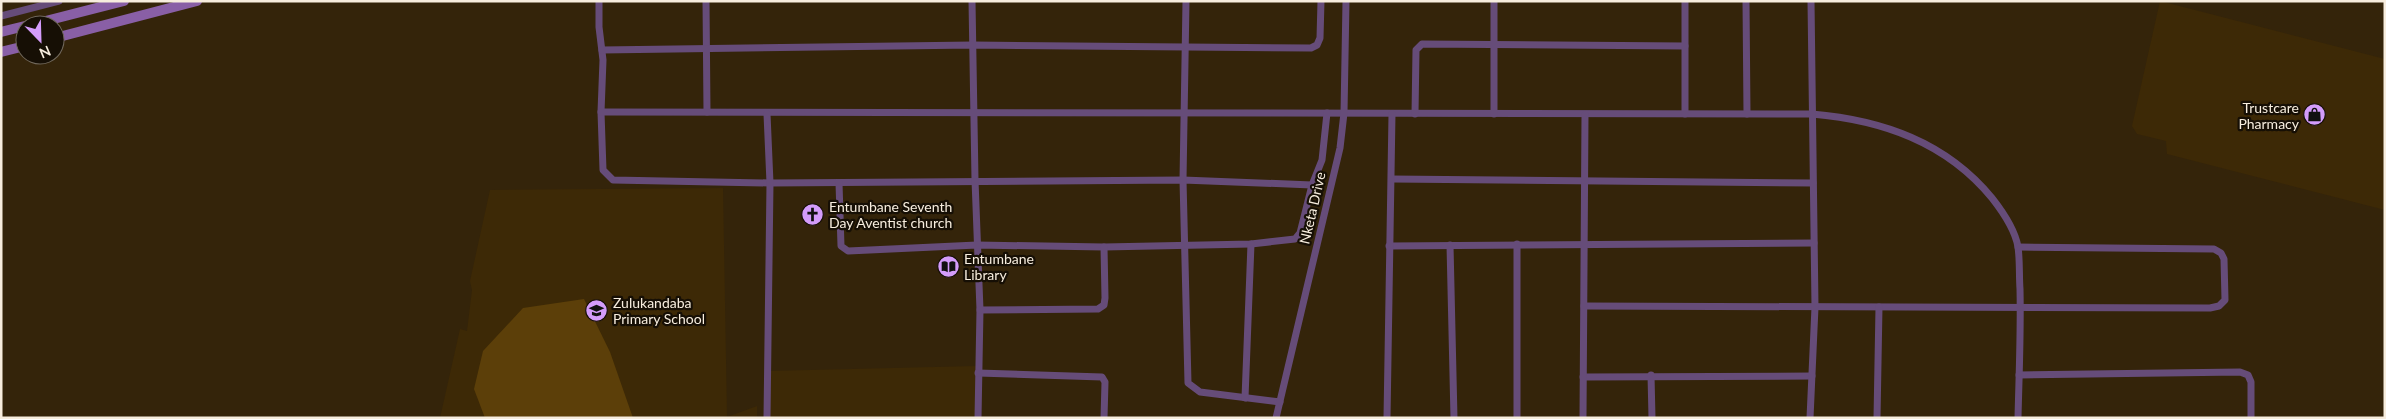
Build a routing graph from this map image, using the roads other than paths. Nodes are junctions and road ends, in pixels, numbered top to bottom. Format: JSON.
{"nodes":[{"id":1,"x":59,"y":1,"type":"edge"},
{"id":2,"x":124,"y":1,"type":"edge"},
{"id":3,"x":197,"y":1,"type":"edge"},
{"id":4,"x":599,"y":1,"type":"edge"},
{"id":5,"x":706,"y":1,"type":"edge"},
{"id":6,"x":972,"y":1,"type":"edge"},
{"id":7,"x":1186,"y":1,"type":"edge"},
{"id":8,"x":1321,"y":1,"type":"edge"},
{"id":9,"x":1346,"y":1,"type":"edge"},
{"id":10,"x":1494,"y":1,"type":"edge"},
{"id":11,"x":1685,"y":1,"type":"edge"},
{"id":12,"x":1746,"y":1,"type":"edge"},
{"id":13,"x":1810,"y":1,"type":"edge"},
{"id":14,"x":1,"y":16,"type":"edge"},
{"id":15,"x":65,"y":16,"type":"edge"},
{"id":16,"x":15,"y":28,"type":"edge"},
{"id":17,"x":1,"y":32,"type":"edge"},
{"id":18,"x":65,"y":35,"type":"edge"},
{"id":19,"x":1494,"y":44,"type":"junction"},
{"id":20,"x":973,"y":45,"type":"junction"},
{"id":21,"x":1685,"y":46,"type":"junction"},
{"id":22,"x":706,"y":47,"type":"junction"},
{"id":23,"x":1186,"y":47,"type":"junction"},
{"id":24,"x":15,"y":48,"type":"edge"},
{"id":25,"x":602,"y":50,"type":"junction"},
{"id":26,"x":1,"y":52,"type":"edge"},
{"id":27,"x":601,"y":112,"type":"junction"},
{"id":28,"x":706,"y":112,"type":"junction"},
{"id":29,"x":1186,"y":113,"type":"junction"},
{"id":30,"x":1327,"y":113,"type":"junction"},
{"id":31,"x":1344,"y":113,"type":"junction"},
{"id":32,"x":767,"y":114,"type":"junction"},
{"id":33,"x":973,"y":114,"type":"junction"},
{"id":34,"x":1392,"y":114,"type":"junction"},
{"id":35,"x":1415,"y":114,"type":"junction"},
{"id":36,"x":1494,"y":114,"type":"junction"},
{"id":37,"x":1684,"y":114,"type":"junction"},
{"id":38,"x":1747,"y":114,"type":"junction"},
{"id":39,"x":1812,"y":114,"type":"junction"},
{"id":40,"x":1585,"y":115,"type":"junction"},
{"id":41,"x":1392,"y":179,"type":"junction"},
{"id":42,"x":975,"y":180,"type":"junction"},
{"id":43,"x":1183,"y":180,"type":"junction"},
{"id":44,"x":1583,"y":182,"type":"junction"},
{"id":45,"x":770,"y":183,"type":"junction"},
{"id":46,"x":839,"y":183,"type":"junction"},
{"id":47,"x":1813,"y":183,"type":"junction"},
{"id":48,"x":1312,"y":185,"type":"junction"},
{"id":49,"x":1814,"y":243,"type":"junction"},
{"id":50,"x":1184,"y":244,"type":"junction"},
{"id":51,"x":1250,"y":244,"type":"junction"},
{"id":52,"x":1517,"y":244,"type":"junction"},
{"id":53,"x":1583,"y":244,"type":"junction"},
{"id":54,"x":977,"y":245,"type":"junction"},
{"id":55,"x":1450,"y":245,"type":"junction"},
{"id":56,"x":1389,"y":246,"type":"junction"},
{"id":57,"x":1104,"y":247,"type":"junction"},
{"id":58,"x":2018,"y":247,"type":"junction"},
{"id":59,"x":1584,"y":306,"type":"junction"},
{"id":60,"x":1815,"y":307,"type":"junction"},
{"id":61,"x":1879,"y":307,"type":"junction"},
{"id":62,"x":2020,"y":308,"type":"junction"},
{"id":63,"x":980,"y":310,"type":"junction"},
{"id":64,"x":978,"y":373,"type":"junction"},
{"id":65,"x":1651,"y":375,"type":"junction"},
{"id":66,"x":2019,"y":375,"type":"junction"},
{"id":67,"x":1583,"y":376,"type":"junction"},
{"id":68,"x":1812,"y":376,"type":"junction"},
{"id":69,"x":1245,"y":398,"type":"junction"},
{"id":70,"x":1280,"y":402,"type":"junction"},
{"id":71,"x":767,"y":418,"type":"edge"},
{"id":72,"x":978,"y":418,"type":"edge"},
{"id":73,"x":1104,"y":418,"type":"edge"},
{"id":74,"x":1276,"y":418,"type":"edge"},
{"id":75,"x":1387,"y":418,"type":"edge"},
{"id":76,"x":1454,"y":418,"type":"edge"},
{"id":77,"x":1517,"y":418,"type":"edge"},
{"id":78,"x":1583,"y":418,"type":"edge"},
{"id":79,"x":1652,"y":418,"type":"edge"},
{"id":80,"x":1810,"y":418,"type":"edge"},
{"id":81,"x":1876,"y":418,"type":"edge"},
{"id":82,"x":2018,"y":418,"type":"edge"},
{"id":83,"x":2251,"y":418,"type":"edge"}],
"edges":[{"from":1,"to":14,"type":"street"},
{"from":2,"to":15,"type":"street"},
{"from":3,"to":18,"type":"street"},
{"from":4,"to":25,"type":"street"},
{"from":5,"to":22,"type":"street"},
{"from":6,"to":20,"type":"street"},
{"from":7,"to":23,"type":"street"},
{"from":8,"to":23,"type":"street"},
{"from":9,"to":31,"type":"street","name":"Nketa Drive"},
{"from":10,"to":19,"type":"street"},
{"from":11,"to":21,"type":"street"},
{"from":12,"to":38,"type":"street"},
{"from":13,"to":39,"type":"street"},
{"from":16,"to":17,"type":"street"},
{"from":19,"to":21,"type":"street"},
{"from":19,"to":35,"type":"street"},
{"from":19,"to":36,"type":"street"},
{"from":20,"to":22,"type":"street"},
{"from":20,"to":23,"type":"street"},
{"from":20,"to":33,"type":"street"},
{"from":21,"to":37,"type":"street"},
{"from":22,"to":25,"type":"street"},
{"from":22,"to":28,"type":"street"},
{"from":23,"to":29,"type":"street"},
{"from":24,"to":26,"type":"street"},
{"from":25,"to":27,"type":"street"},
{"from":27,"to":28,"type":"street"},
{"from":27,"to":45,"type":"street"},
{"from":28,"to":32,"type":"street"},
{"from":29,"to":30,"type":"street"},
{"from":29,"to":33,"type":"street"},
{"from":29,"to":43,"type":"street"},
{"from":30,"to":31,"type":"street"},
{"from":30,"to":48,"type":"street"},
{"from":31,"to":34,"type":"street"},
{"from":31,"to":70,"type":"street","name":"Nketa Drive"},
{"from":32,"to":33,"type":"street"},
{"from":32,"to":45,"type":"street"},
{"from":33,"to":42,"type":"street"},
{"from":34,"to":35,"type":"street"},
{"from":34,"to":41,"type":"street"},
{"from":35,"to":36,"type":"street"},
{"from":36,"to":40,"type":"street"},
{"from":37,"to":38,"type":"street"},
{"from":37,"to":40,"type":"street"},
{"from":38,"to":39,"type":"street"},
{"from":39,"to":47,"type":"street"},
{"from":39,"to":58,"type":"street"},
{"from":40,"to":44,"type":"street"},
{"from":41,"to":44,"type":"street"},
{"from":41,"to":56,"type":"street"},
{"from":42,"to":43,"type":"street"},
{"from":42,"to":46,"type":"street"},
{"from":42,"to":54,"type":"street"},
{"from":43,"to":48,"type":"street"},
{"from":43,"to":50,"type":"street"},
{"from":44,"to":47,"type":"street"},
{"from":44,"to":53,"type":"street"},
{"from":45,"to":46,"type":"street"},
{"from":45,"to":71,"type":"street"},
{"from":46,"to":54,"type":"street"},
{"from":47,"to":49,"type":"street"},
{"from":48,"to":51,"type":"street"},
{"from":49,"to":53,"type":"street"},
{"from":49,"to":60,"type":"street"},
{"from":50,"to":51,"type":"street"},
{"from":50,"to":57,"type":"street"},
{"from":50,"to":69,"type":"street"},
{"from":51,"to":69,"type":"street"},
{"from":52,"to":53,"type":"street"},
{"from":52,"to":55,"type":"street"},
{"from":52,"to":77,"type":"street"},
{"from":53,"to":59,"type":"street"},
{"from":54,"to":57,"type":"street"},
{"from":54,"to":63,"type":"street"},
{"from":55,"to":56,"type":"street"},
{"from":55,"to":76,"type":"street"},
{"from":56,"to":75,"type":"street"},
{"from":57,"to":63,"type":"street"},
{"from":58,"to":62,"type":"street"},
{"from":58,"to":62,"type":"street"},
{"from":59,"to":60,"type":"street"},
{"from":59,"to":67,"type":"street"},
{"from":60,"to":61,"type":"street"},
{"from":60,"to":68,"type":"street"},
{"from":61,"to":62,"type":"street"},
{"from":61,"to":81,"type":"street"},
{"from":62,"to":66,"type":"street"},
{"from":63,"to":64,"type":"street"},
{"from":64,"to":72,"type":"street"},
{"from":64,"to":73,"type":"street"},
{"from":65,"to":67,"type":"street"},
{"from":65,"to":68,"type":"street"},
{"from":65,"to":79,"type":"street"},
{"from":66,"to":82,"type":"street"},
{"from":66,"to":83,"type":"street"},
{"from":67,"to":78,"type":"street"},
{"from":68,"to":80,"type":"street"},
{"from":69,"to":70,"type":"street"},
{"from":70,"to":74,"type":"street","name":"Nketa Drive"}]}
